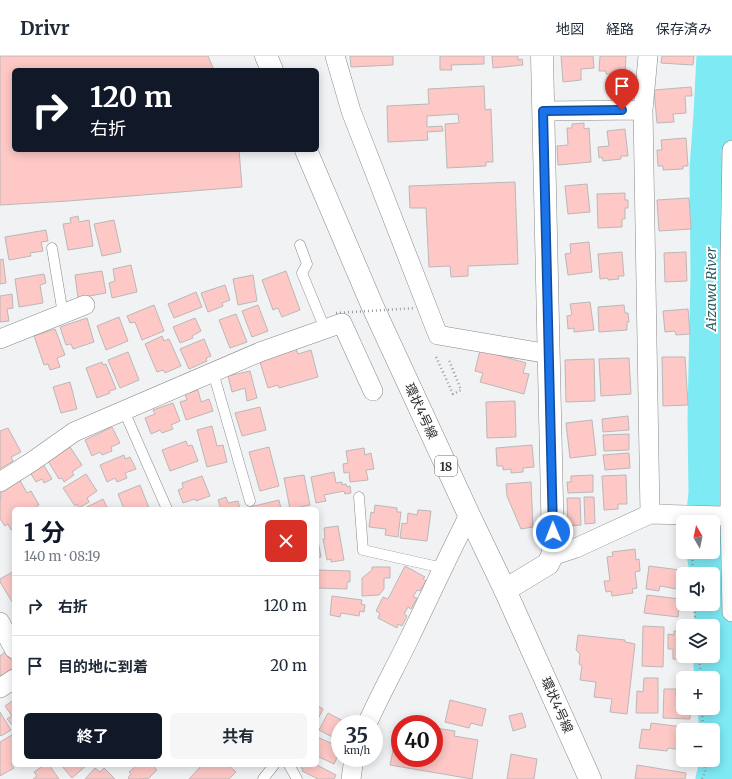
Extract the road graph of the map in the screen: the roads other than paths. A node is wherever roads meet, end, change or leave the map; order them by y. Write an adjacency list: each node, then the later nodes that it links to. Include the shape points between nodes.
1 (266, 56): 5 (main road)
2 (335, 56): 16 (street, via 351,111 438,335)
3 (542, 56): 7 (main road)
4 (648, 56): 6 (street)
5 (271, 68)
6 (643, 110): 7 (street); 25 (street)
7 (543, 111): 16 (main road)
8 (732, 150): 17 (street)
9 (307, 152): 26 (main road, 環状4号線 / 18, via 372,305)
10 (300, 245): 14 (lane, via 307,264 302,273)
11 (52, 248): 13 (lane)
12 (85, 305): 13 (street)
13 (63, 314): 15 (street)
14 (325, 329): 18 (street); 19 (street, via 342,323)
15 (0, 339)
16 (549, 354): 28 (main road)
17 (731, 370): 27 (street)
18 (213, 372): 20 (street); 23 (lane)
19 (373, 392)
20 (124, 411): 21 (street, via 74,432); 24 (lane)
21 (0, 482)
22 (359, 497): 29 (lane, via 363,550)
23 (250, 501)
24 (166, 507)
25 (650, 514): 27 (street); 28 (street, via 576,548)
26 (469, 516): 29 (street); 30 (main road, 環状4号線 / 18)
27 (728, 516): 31 (street)
28 (552, 556): 30 (main road, via 548,564)
29 (443, 568): 36 (street)
30 (505, 590): 43 (main road, 環状4号線 / 18)
31 (732, 612)
32 (0, 622): 33 (street)
33 (12, 641)
34 (12, 680): 35 (street)
35 (0, 688)
36 (371, 715)
37 (272, 767): 40 (lane)
38 (289, 767): 41 (lane)
39 (353, 767): 42 (street)
40 (263, 779)
41 (297, 779)
42 (351, 779)
43 (590, 779)

